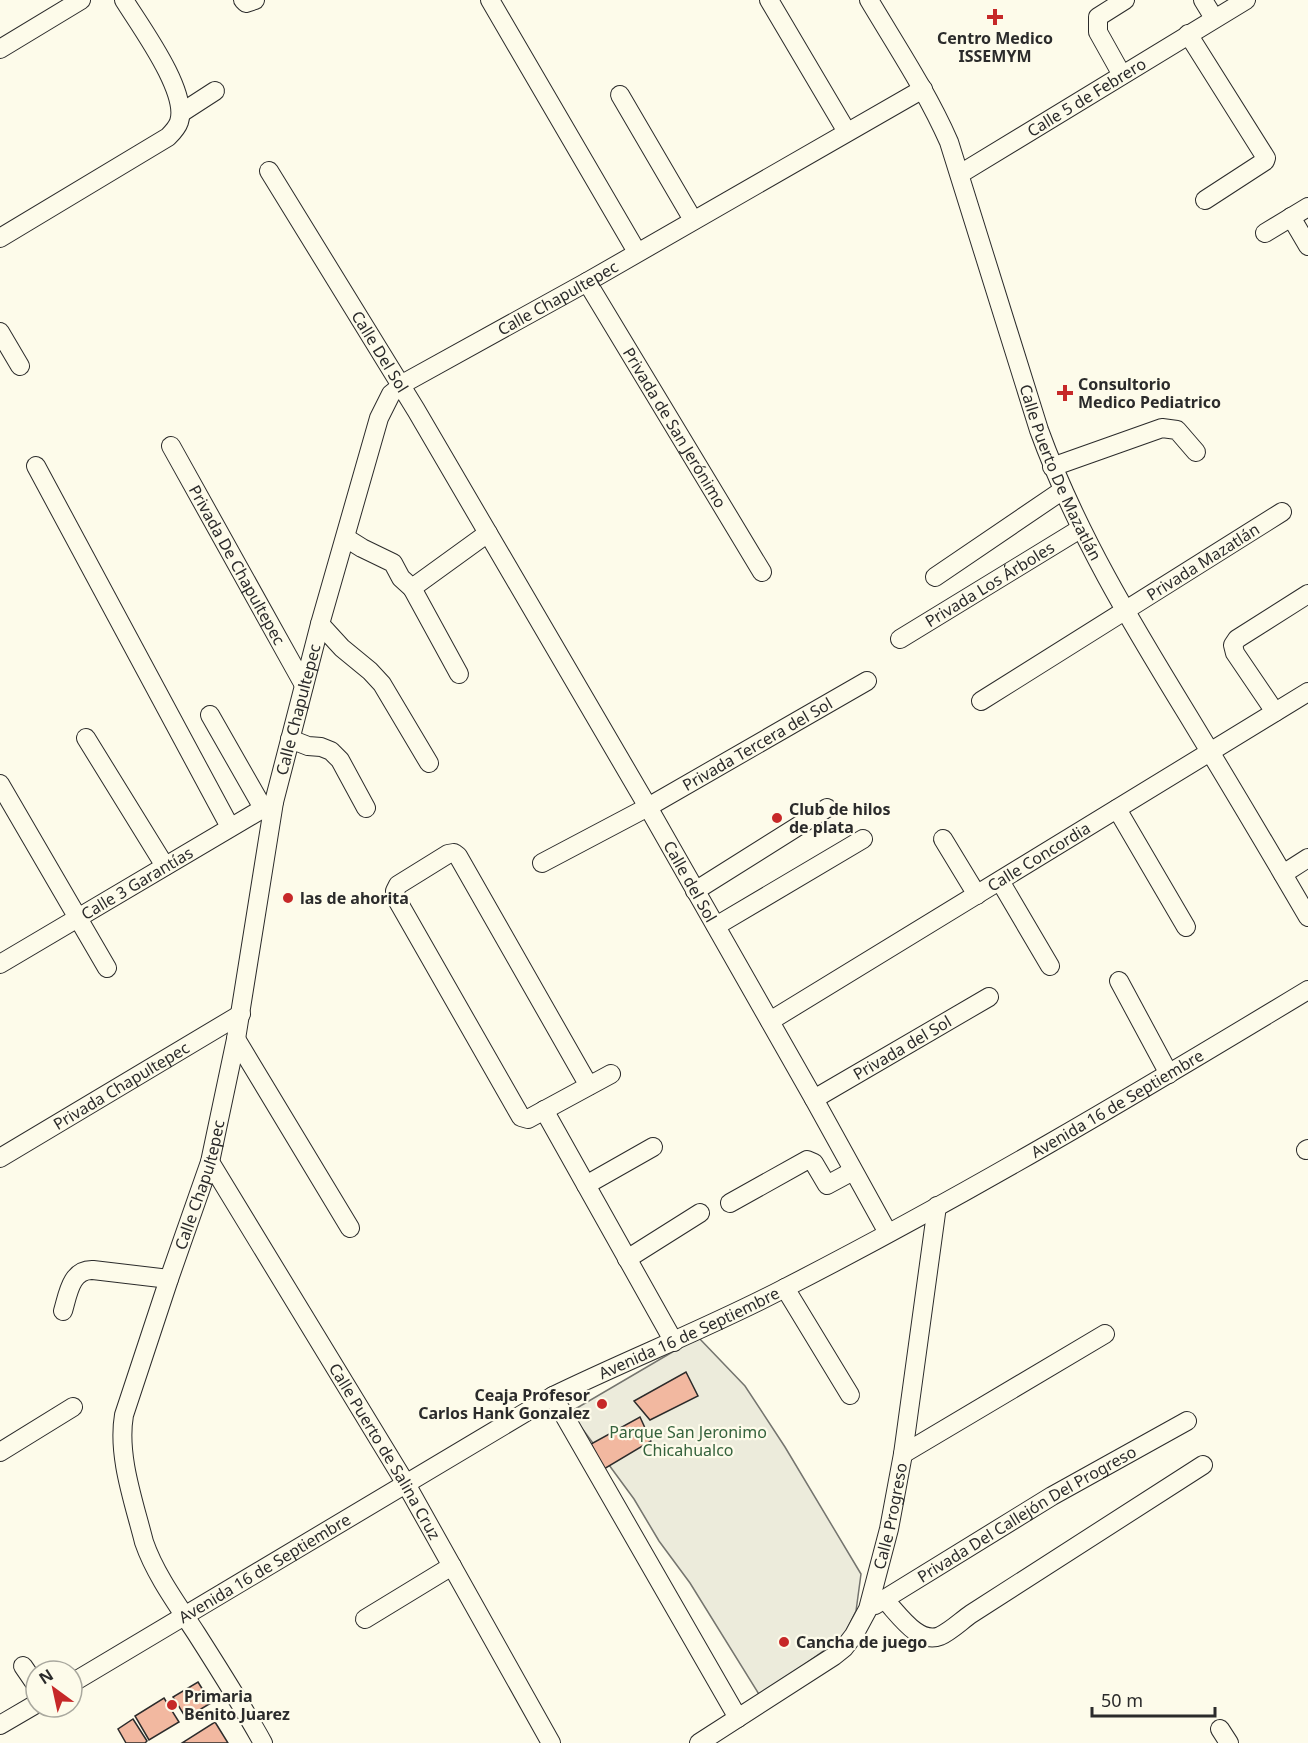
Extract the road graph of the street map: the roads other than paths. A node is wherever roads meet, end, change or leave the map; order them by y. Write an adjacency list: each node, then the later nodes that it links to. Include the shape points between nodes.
1 (81, 0): 13 (street)
2 (124, 0): 18 (street, via 168,73)
3 (243, 0): 4 (street)
4 (255, 0)
5 (489, 0): 29 (street)
6 (769, 0): 19 (street)
7 (869, 0): 15 (street, Calle Puerto De Mazatlán)
8 (1125, 0): 14 (street, via 1098,17 1098,32)
9 (1203, 0): 11 (street)
10 (1245, 0): 11 (street, Calle 5 de Febrero)
11 (1214, 18): 12 (street, Calle 5 de Febrero)
12 (1188, 34): 14 (street, Calle 5 de Febrero); 22 (street, via 1266,158)
13 (0, 48)
14 (1122, 75): 21 (street, Calle 5 de Febrero)
15 (922, 89): 19 (street, Calle Chapultepec); 21 (street, Calle Puerto De Mazatlán)
16 (215, 91): 18 (street)
17 (620, 95): 25 (street)
18 (181, 113): 27 (street, via 180,122 168,137)
19 (848, 132): 25 (street, Calle Chapultepec)
20 (269, 171): 33 (street, Calle Del Sol)
21 (960, 174): 37 (street, Calle Puerto De Mazatlán)
22 (1204, 200)
23 (1308, 207): 24 (street)
24 (1291, 217): 26 (street); 28 (street)
25 (693, 220): 29 (street, Calle Chapultepec)
26 (1265, 233)
27 (0, 238)
28 (1308, 246)
29 (637, 252): 30 (street, Calle Chapultepec)
30 (587, 282): 33 (street, Calle Chapultepec); 43 (street, Privada de San Jerónimo)
31 (0, 332): 32 (street)
32 (21, 366)
33 (400, 385): 41 (street, Calle Del Sol); 42 (street, Calle Chapultepec, via 386,400 379,418)
34 (171, 446): 52 (street, Privada De Chapultepec)
35 (1196, 452): 37 (street, via 1177,430 1162,428)
36 (36, 466): 67 (street)
37 (1052, 467): 38 (street, Calle Puerto De Mazatlán)
38 (1063, 490): 40 (street, Calle Puerto De Mazatlán); 44 (street)
39 (1282, 512): 47 (street, Privada Mazatlán)
40 (1080, 529): 47 (street, Calle Puerto De Mazatlán); 49 (street, Privada Los Árboles)
41 (488, 533): 45 (street); 63 (street, Calle del Sol)
42 (346, 538): 45 (street, via 393,563); 48 (street, Calle Chapultepec)
43 (762, 572)
44 (935, 577)
45 (412, 588): 50 (street)
46 (1308, 594): 55 (street, via 1233,645)
47 (1124, 610): 54 (street, Privada Mazatlán); 59 (street, Calle Puerto De Mazatlán)
48 (320, 624): 52 (street, Calle Chapultepec); 60 (street, via 382,684)
49 (900, 639)
50 (459, 674)
51 (867, 681): 63 (street, Privada Tercera del Sol)
52 (304, 685): 58 (street, Calle Chapultepec)
53 (1308, 692): 55 (street, Calle Concordia)
54 (981, 701)
55 (1275, 712): 59 (street, Calle Concordia)
56 (210, 715): 62 (street)
57 (86, 738): 72 (street)
58 (290, 739): 62 (street, Calle Chapultepec); 64 (street, via 331,751)
59 (1210, 752): 66 (street, Calle Concordia); 73 (street, Calle Puerto De Mazatlán)
60 (429, 763)
61 (0, 784): 78 (street)
62 (269, 805): 67 (street, Calle 3 Garantías); 87 (street, Calle Chapultepec)
63 (648, 807): 71 (street, Privada Tercera del Sol); 75 (street, Calle del Sol)
64 (366, 808)
65 (827, 808): 75 (street)
66 (1117, 810): 74 (street, Calle Concordia); 80 (street)
67 (230, 827): 72 (street, Calle 3 Garantías)
68 (863, 838): 79 (street)
69 (943, 840): 76 (street)
70 (1308, 858): 73 (street)
71 (542, 863)
72 (165, 866): 78 (street, Calle 3 Garantías)
73 (1283, 874): 77 (street, Calle Puerto De Mazatlán)
74 (1000, 881): 76 (street, Calle Concordia); 82 (street)
75 (695, 891): 79 (street, Calle del Sol)
76 (977, 895): 88 (street, Calle Concordia)
77 (1308, 917)
78 (78, 918): 81 (street, Calle 3 Garantías); 83 (street)
79 (716, 926): 88 (street, Calle del Sol)
80 (1186, 927)
81 (0, 964)
82 (1050, 966)
83 (107, 968)
84 (1119, 981): 91 (street)
85 (1308, 990): 91 (street, Avenida 16 de Septiembre)
86 (989, 997): 93 (street, Privada del Sol)
87 (241, 1014): 89 (street, Calle Chapultepec); 96 (street, Privada Chapultepec)
88 (770, 1021): 93 (street, Calle del Sol)
89 (236, 1039): 97 (street, Calle Chapultepec); 103 (street)
90 (611, 1074): 92 (street)
91 (1169, 1074): 101 (street, Avenida 16 de Septiembre)
92 (589, 1086): 94 (street); 94 (street, via 458,856 448,854 398,885 396,898 521,1117 528,1119)
93 (814, 1099): 98 (street, Calle del Sol)
94 (544, 1110): 99 (street)
95 (653, 1147): 99 (street)
96 (0, 1158)
97 (210, 1162): 106 (street, Calle Chapultepec); 118 (street, Calle Puerto de Salina Cruz)
98 (853, 1171): 100 (street, via 827,1185 814,1163 807,1160); 104 (street, Calle del Sol)
99 (586, 1185): 105 (street)
100 (730, 1203)
101 (937, 1206): 104 (street, Avenida 16 de Septiembre); 116 (street, Calle Progreso)
102 (700, 1213): 105 (street)
103 (351, 1227)
104 (888, 1233): 107 (street, Avenida 16 de Septiembre)
105 (627, 1259): 110 (street)
106 (168, 1279): 108 (street, via 84,1271 71,1284); 122 (street, Calle Chapultepec, via 124,1415 121,1436 148,1555)
107 (785, 1288): 110 (street, Avenida 16 de Septiembre); 111 (street)
108 (63, 1311)
109 (1105, 1334): 116 (street)
110 (674, 1342): 112 (street, Avenida 16 de Septiembre)
111 (850, 1395)
112 (553, 1396): 118 (street, Avenida 16 de Septiembre); 126 (street)
113 (73, 1407): 115 (street)
114 (1187, 1421): 120 (street, Privada Del Callejón Del Progreso, via 1052,1496)
115 (1, 1454)
116 (903, 1454): 121 (street, Calle Progreso)
117 (1203, 1464): 120 (street, via 941,1636 928,1638 916,1633)
118 (406, 1484): 119 (street, Calle Puerto de Salina Cruz); 122 (street, Avenida 16 de Septiembre)
119 (452, 1566): 123 (street); 129 (street, Calle Puerto de Salina Cruz)
120 (885, 1599): 121 (street, Privada Del Callejón Del Progreso)
121 (868, 1609): 126 (street, Calle Progreso, via 844,1648)
122 (185, 1616): 124 (street, Avenida 16 de Septiembre); 128 (street, Calle Chapultepec)
123 (365, 1620)
124 (84, 1676)
125 (24, 1711): 127 (street)
126 (738, 1718): 130 (street, Calle Progreso)
127 (0, 1725)
128 (263, 1743)
129 (551, 1743)
130 (699, 1743)

